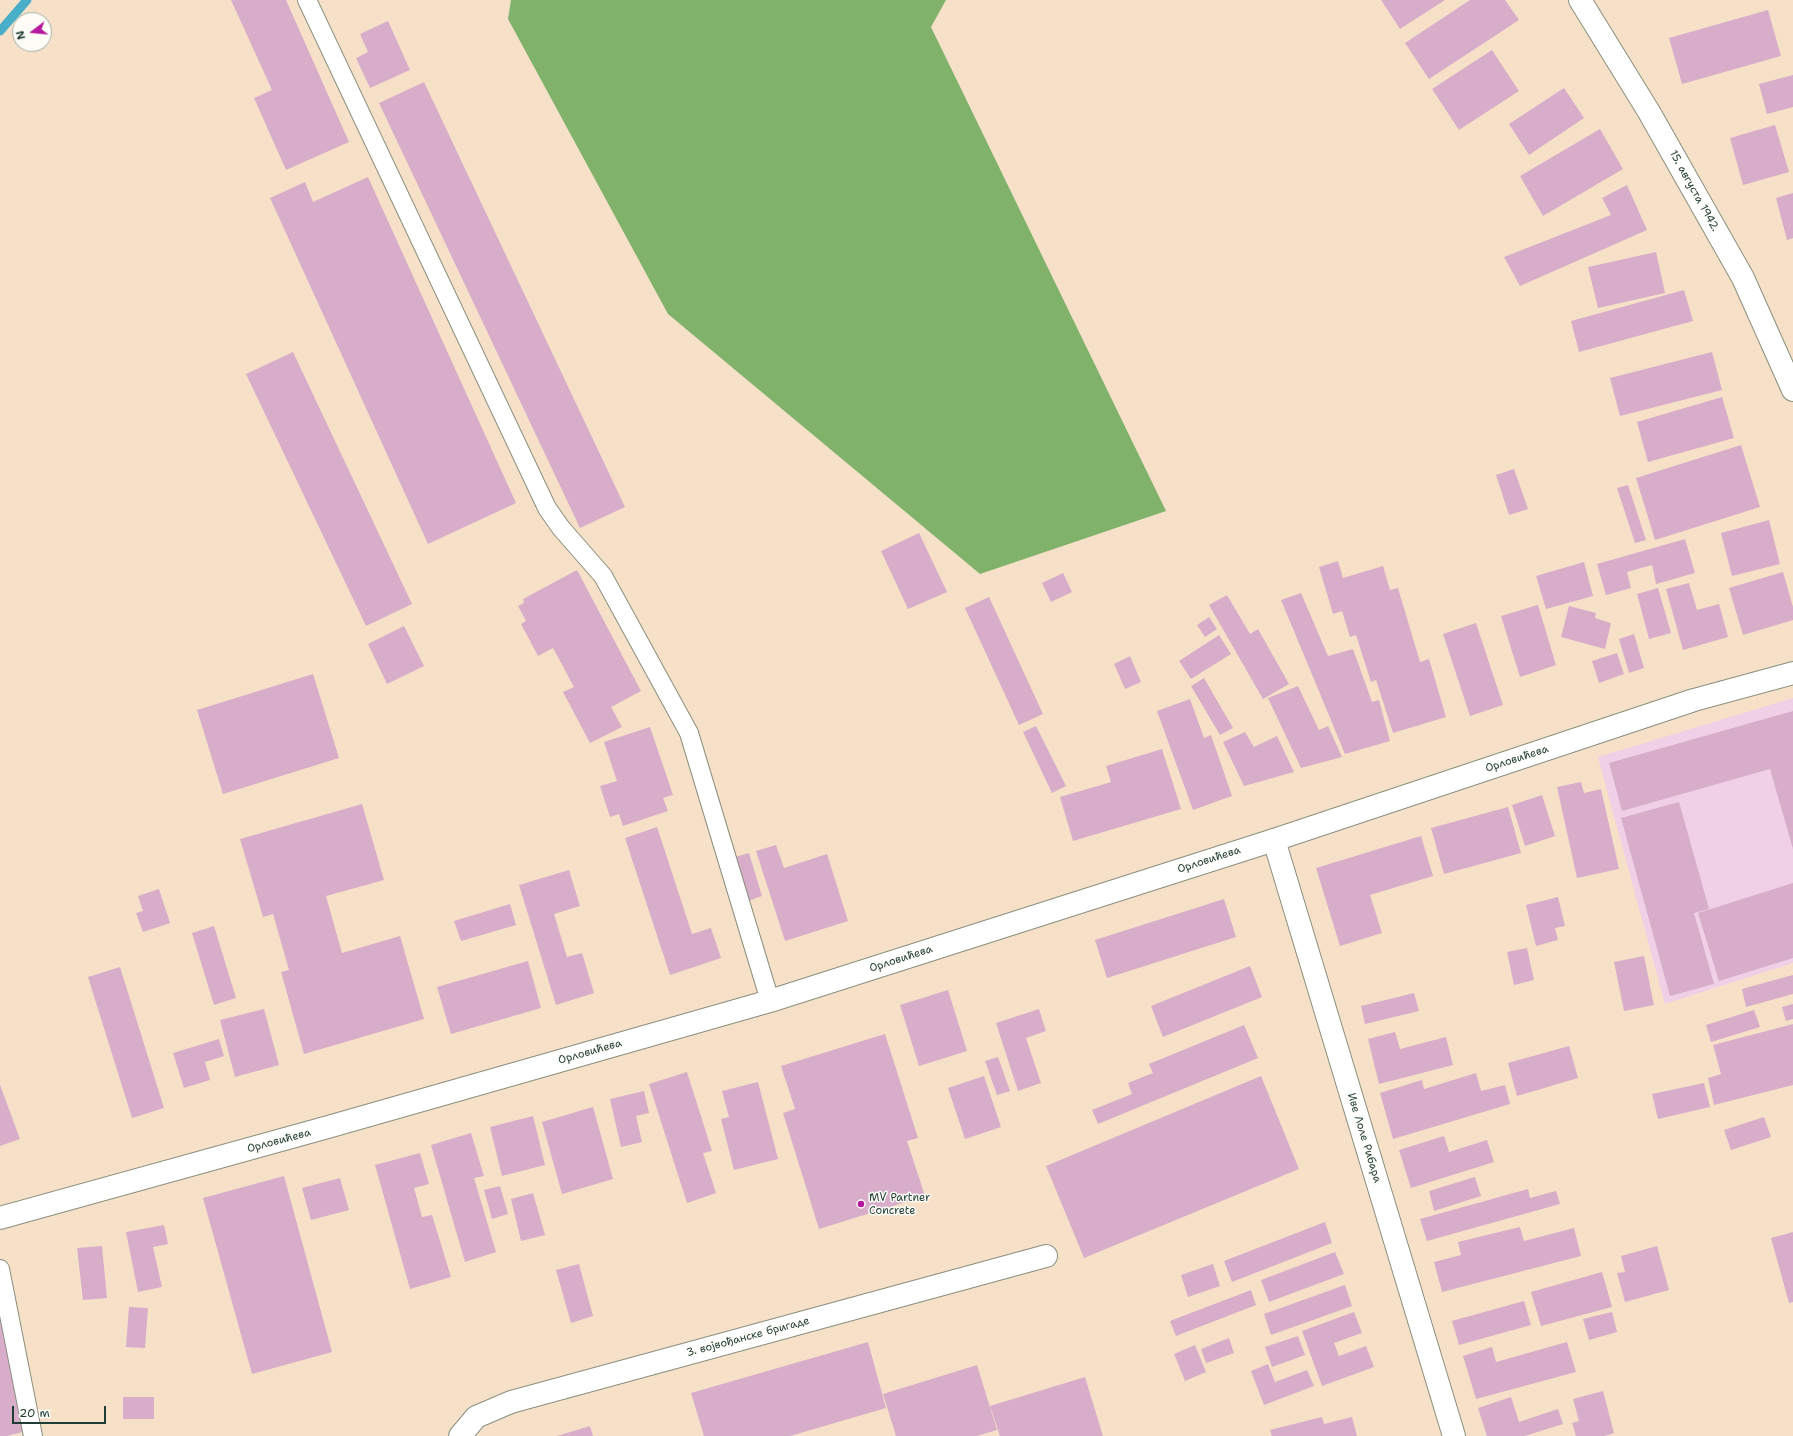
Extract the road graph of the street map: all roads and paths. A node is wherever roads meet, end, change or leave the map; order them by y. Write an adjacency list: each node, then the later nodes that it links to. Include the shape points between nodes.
1 (307, 0): 6 (lane, via 547,508 603,576 689,733)
2 (1580, 0): 3 (street, 15. августа 1942., via 1649,112 1743,278)
3 (1793, 390)
4 (1793, 672): 5 (street, Орловићева, via 1694,700)
5 (1274, 840): 6 (street, Орловићева); 12 (street, Иве Лоле Рибара)
6 (770, 1001): 7 (street, Орловићева, via 328,1128)
7 (0, 1218)
8 (1046, 1256): 11 (street, 3. војвођанске бригаде, via 511,1402 476,1417)
9 (0, 1269): 10 (lane)
10 (33, 1436)
11 (460, 1436)
12 (1454, 1436)

